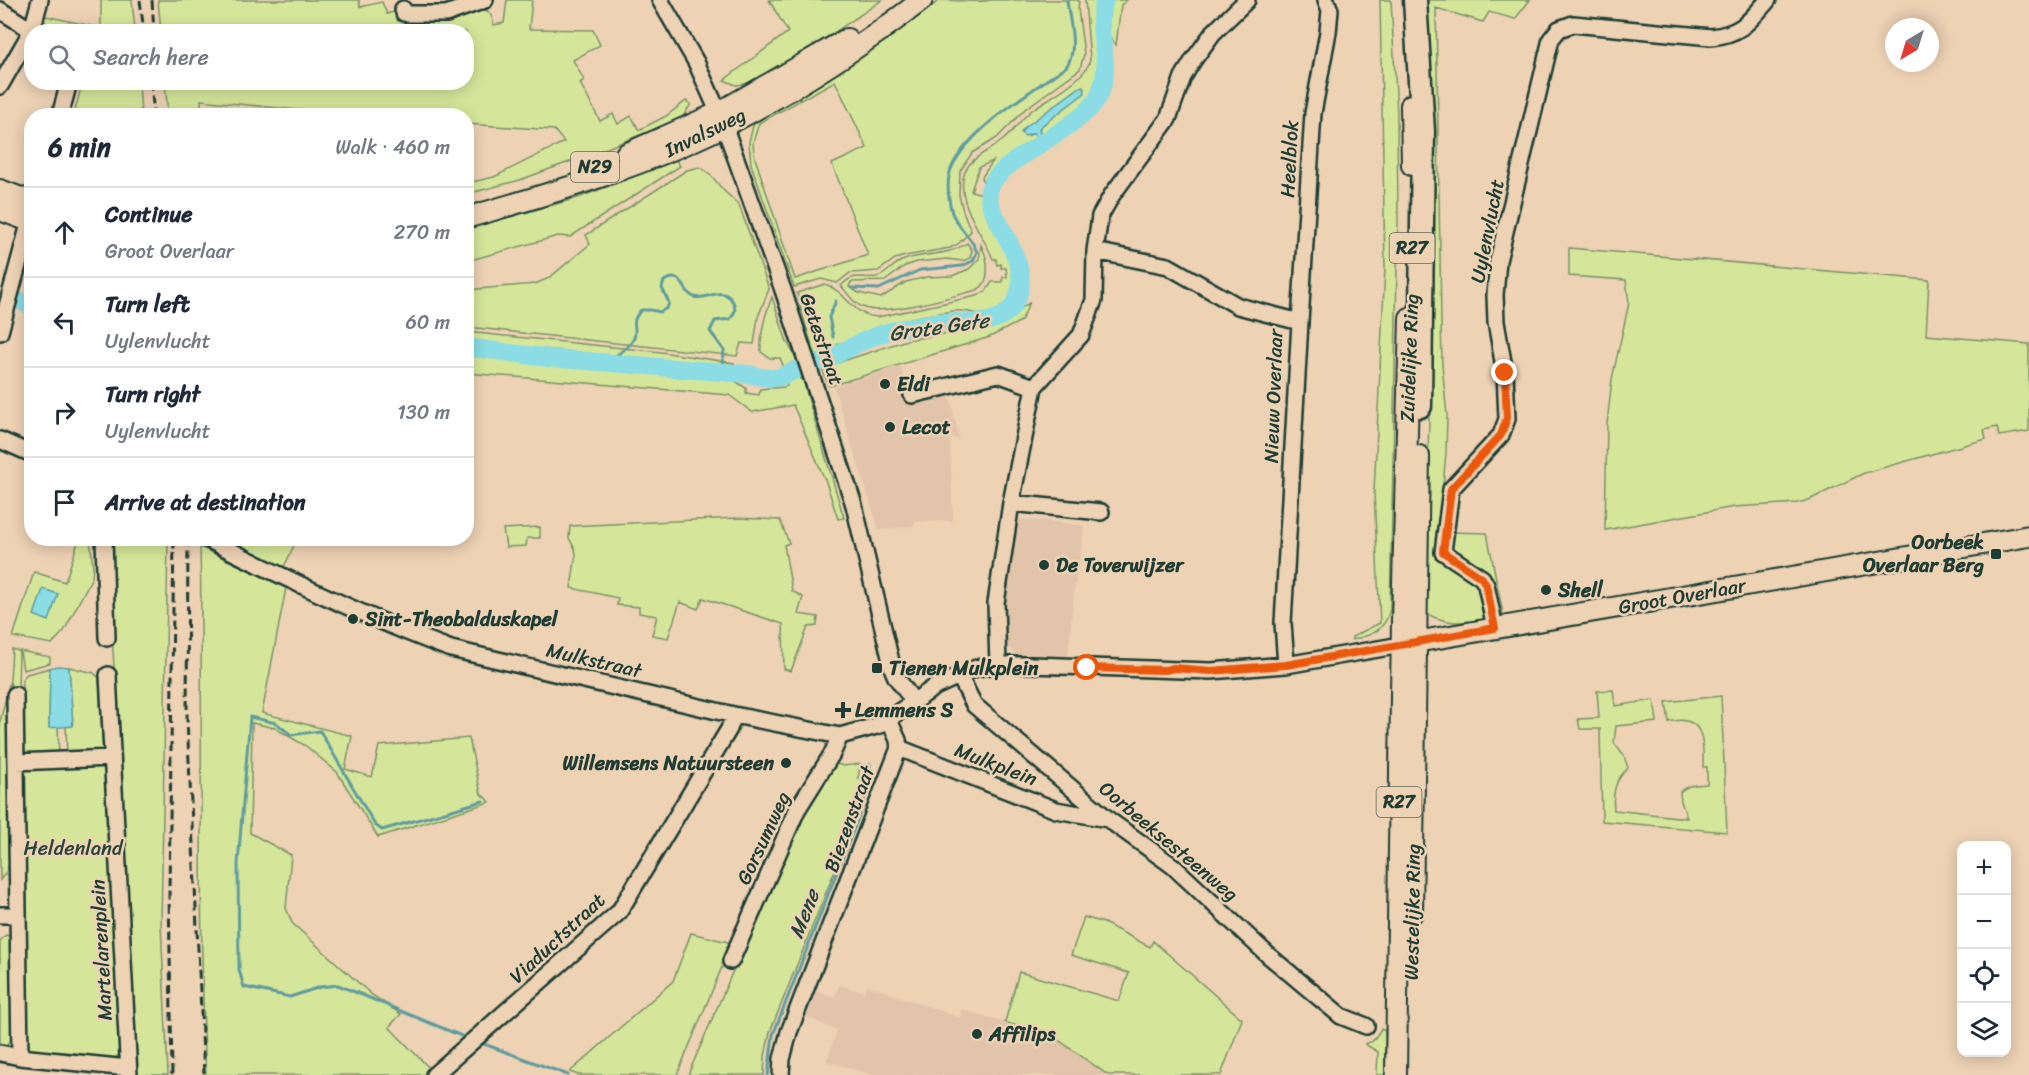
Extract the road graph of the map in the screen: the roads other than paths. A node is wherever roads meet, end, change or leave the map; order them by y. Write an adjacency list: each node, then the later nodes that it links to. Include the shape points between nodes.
1 (39, 0): 13 (street)
2 (485, 0): 11 (street, via 446,14 410,14)
3 (660, 0): 19 (street, Getestraat, via 696,62)
4 (903, 0): 19 (main road, Invalsweg / N29)
5 (922, 0): 19 (main road, Invalsweg / N29, via 816,75)
6 (1247, 0): 27 (street, via 1194,58 1168,119 1100,216)
7 (1326, 0): 30 (street, Heelblok, via 1330,10 1313,113)
8 (1405, 0): 44 (main road, Zuidelijke Ring / R27, via 1412,126)
9 (1415, 0): 34 (highway, Zuidelijke Ring / R27, via 1422,131)
10 (1768, 0): 42 (street, Uylenvlucht, via 1749,22 1728,35 1711,37 1573,24 1559,29 1551,39 1498,261 1496,322 1505,373 1507,418 1501,435 1451,489 1443,552 1482,578)
11 (403, 9)
12 (0, 10): 14 (street)
13 (34, 24)
14 (24, 25)
15 (24, 46): 16 (street)
16 (0, 86)
17 (67, 90): 18 (street)
18 (62, 108)
19 (721, 119): 21 (main road, Invalsweg / N29, via 538,187); 25 (main road, Invalsweg / N29, via 674,148 603,176); 50 (street, Getestraat, via 854,505 893,670)
20 (0, 190): 22 (main road)
21 (474, 205)
22 (24, 209)
23 (0, 210): 24 (main road)
24 (24, 214)
25 (474, 216)
26 (24, 240): 29 (street)
27 (1095, 252): 30 (street, Nieuw Overlaar, via 1167,266 1238,306); 32 (street, via 1094,300 1081,335)
28 (0, 272): 29 (street)
29 (12, 283): 31 (street)
30 (1300, 322): 46 (street, Nieuw Overlaar, via 1283,623)
31 (0, 332)
32 (1034, 387): 33 (street, via 998,374); 37 (street)
33 (912, 395)
34 (1420, 406): 44 (main road, Zuidelijke Ring / R27)
35 (0, 440): 36 (street)
36 (24, 450)
37 (1011, 503): 38 (street); 45 (street, via 996,603)
38 (1101, 512)
39 (2029, 536): 42 (main road, Groot Overlaar)
40 (104, 546): 43 (street)
41 (222, 546): 51 (street, Mulkstraat, via 451,649)
42 (1495, 628): 44 (main road, Groot Overlaar)
43 (107, 636)
44 (1409, 643): 46 (street, Groot Overlaar); 67 (main road, Westelijke Ring / R27); 68 (main road, Westelijke Ring / R27)
45 (998, 665): 46 (street, Groot Overlaar, via 1211,671); 48 (street, Groot Overlaar)
46 (1286, 665)
47 (108, 675): 55 (street, Martelarenplein)
48 (959, 675): 50 (street, Groot Overlaar); 57 (street, Oorbeeksesteenweg, via 974,705)
49 (15, 695): 56 (street)
50 (914, 702): 52 (street, Mulkstraat)
51 (734, 715): 53 (street, Mulkstraat); 65 (street, Viaductstraat, via 619,912)
52 (889, 720): 53 (street, Mulkstraat); 54 (street)
53 (840, 736): 60 (street, Gorsumweg, via 797,810)
54 (899, 748): 57 (street, Mulkplein, via 1056,810); 66 (street, Biezenstraat, via 789,1032)
55 (111, 758): 56 (street); 64 (street, Martelarenplein)
56 (16, 762): 59 (street)
57 (1110, 820): 61 (street, Oorbeeksesteenweg, via 1173,866 1268,955 1341,1016)
58 (0, 915): 59 (street)
59 (18, 915): 63 (street)
60 (731, 961)
61 (1365, 1026)
62 (0, 1053): 63 (street, Martelarenplein)
63 (20, 1057): 64 (street, Martelarenplein)
64 (128, 1071)
65 (434, 1075)
66 (781, 1075)
67 (1396, 1075)
68 (1409, 1075)

